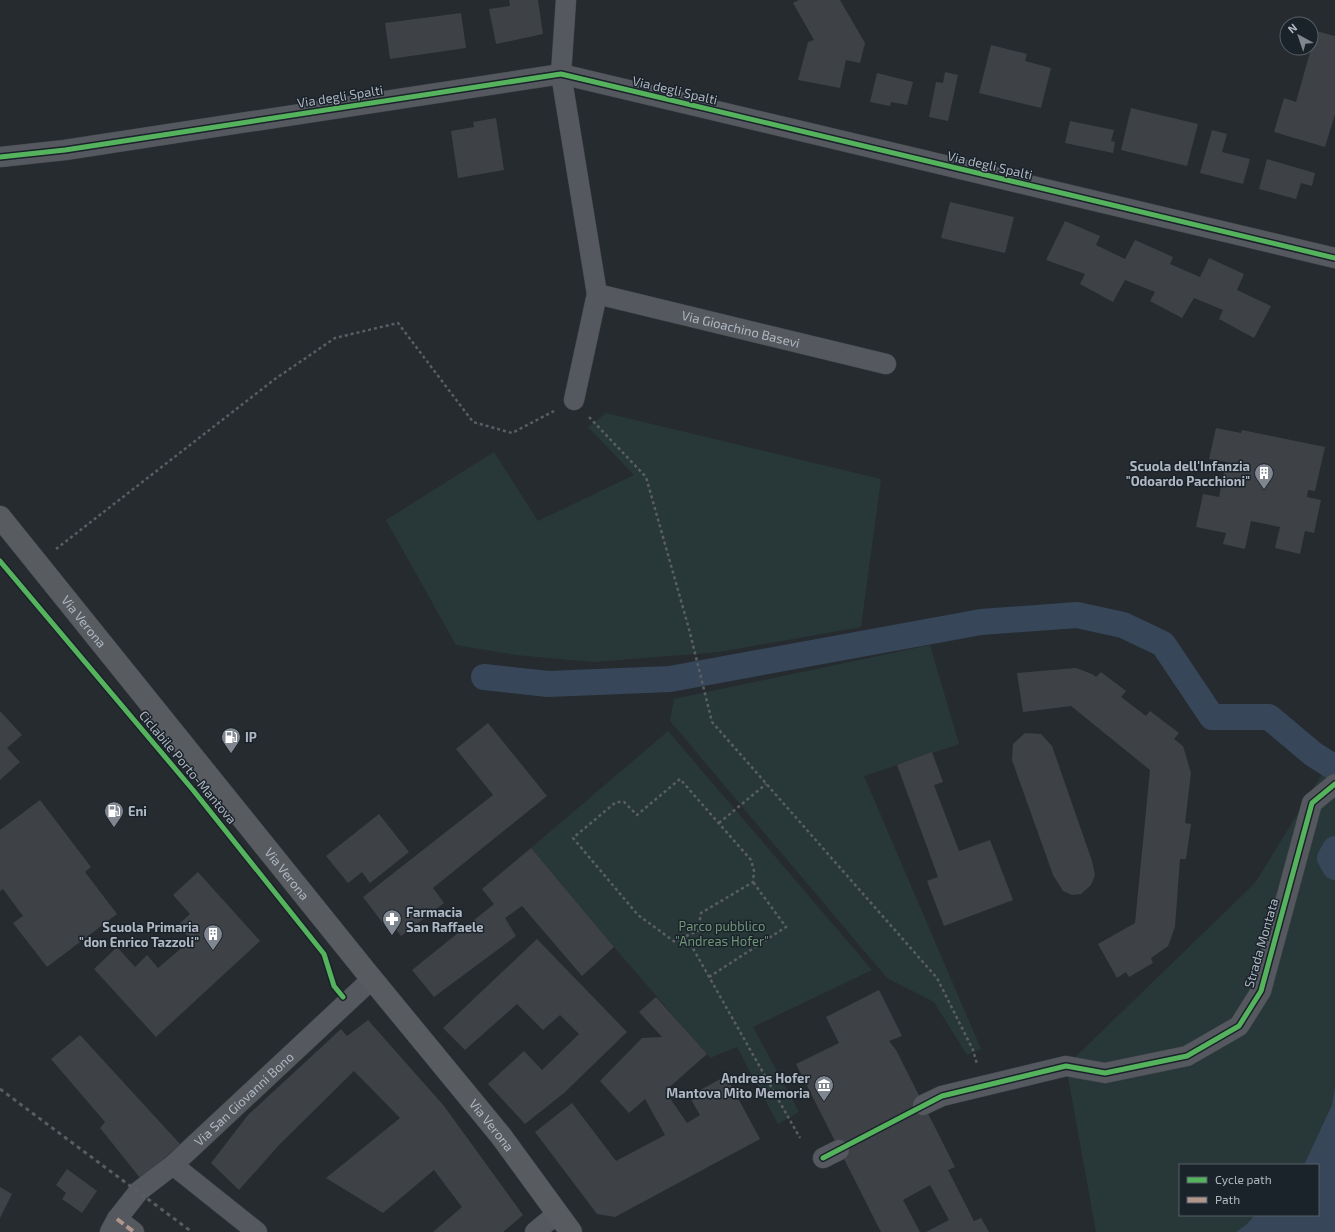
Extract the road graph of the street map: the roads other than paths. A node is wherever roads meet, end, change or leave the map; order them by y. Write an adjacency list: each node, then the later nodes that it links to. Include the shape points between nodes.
1 (566, 0): 2 (street)
2 (561, 74): 3 (street, Via degli Spalti); 4 (street, Via degli Spalti); 5 (street)
3 (0, 157)
4 (1335, 258)
5 (597, 294): 6 (street, Via Gioachino Basevi); 7 (street)
6 (886, 364)
7 (574, 400)
8 (0, 517): 10 (main road, Via Verona)
9 (1335, 784): 11 (street, Strada Montata, via 1312,803 1261,991 1239,1026 1187,1056 1105,1073 1066,1066 942,1096)
10 (372, 979): 12 (street, Via San Giovanni Bono); 13 (main road, Via Verona, via 501,1136)
11 (924, 1105)
12 (173, 1165): 14 (street, Via San Giovanni Bono, via 139,1191); 17 (street)
13 (558, 1213): 18 (street); 19 (main road, Via Verona)
14 (113, 1226): 15 (street, Via San Giovanni Bono); 16 (street)
15 (96, 1232)
16 (134, 1232)
17 (257, 1232)
18 (535, 1232)
19 (571, 1232)

